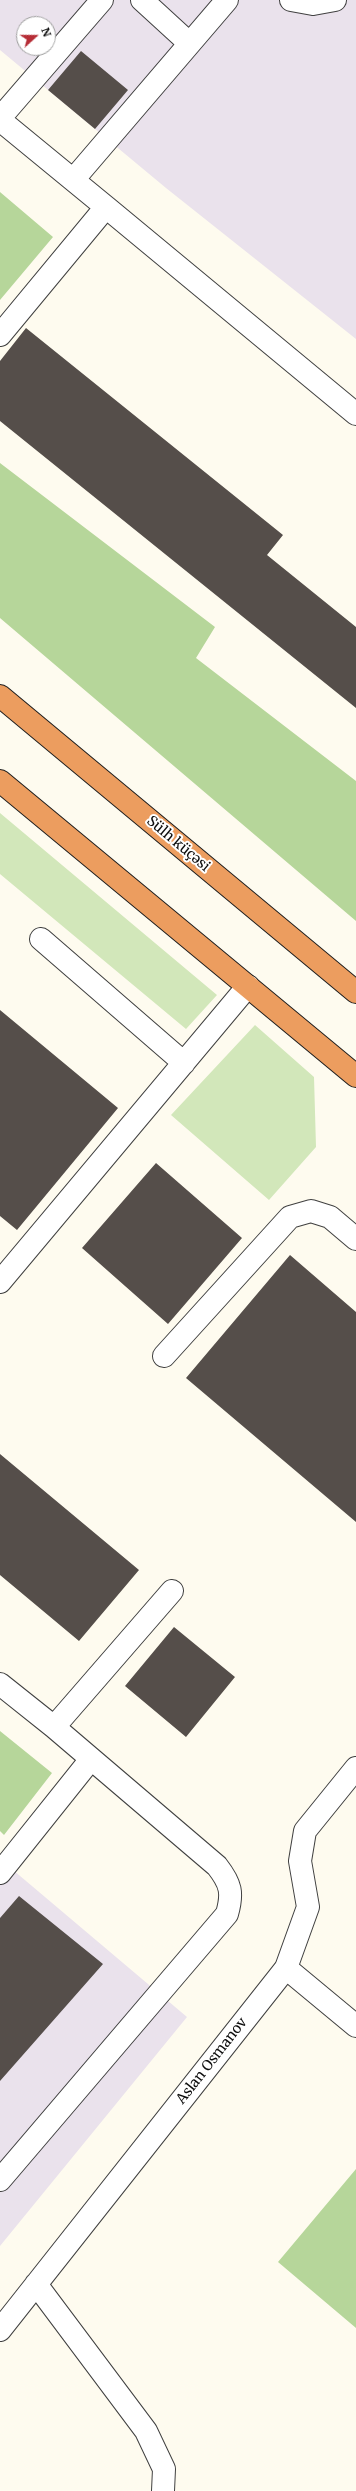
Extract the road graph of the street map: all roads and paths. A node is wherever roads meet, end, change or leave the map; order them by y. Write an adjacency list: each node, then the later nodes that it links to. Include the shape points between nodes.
1 (102, 0): 7 (street)
2 (142, 0): 6 (street)
3 (227, 0): 6 (street)
4 (291, 0): 5 (street, via 313,4)
5 (335, 0)
6 (189, 43): 8 (street)
7 (0, 119): 8 (street)
8 (73, 180): 9 (street)
9 (106, 207): 10 (street); 11 (street)
10 (0, 335)
11 (356, 414)
12 (0, 696): 16 (highway, Sülh küçəsi)
13 (0, 781): 15 (highway)
14 (41, 939): 17 (street)
15 (248, 986): 17 (street); 18 (highway)
16 (356, 992)
17 (184, 1063): 20 (street)
18 (356, 1076)
19 (356, 1239): 21 (street, via 330,1217 311,1211 290,1217)
20 (0, 1282)
21 (164, 1356)
22 (172, 1592): 24 (street)
23 (0, 1684): 24 (street)
24 (54, 1727): 25 (street)
25 (91, 1759): 27 (street); 30 (street, via 217,1866 225,1877 232,1896 227,1914)
26 (355, 1771): 28 (street, Aslan Osmanov, via 305,1831 300,1861 308,1907)
27 (0, 1873)
28 (286, 1968): 29 (street); 31 (street, Aslan Osmanov)
29 (356, 2026)
30 (0, 2180)
31 (36, 2284): 32 (street, Aslan Osmanov); 33 (street, via 146,2431 164,2469)
32 (0, 2330)
33 (163, 2491)

